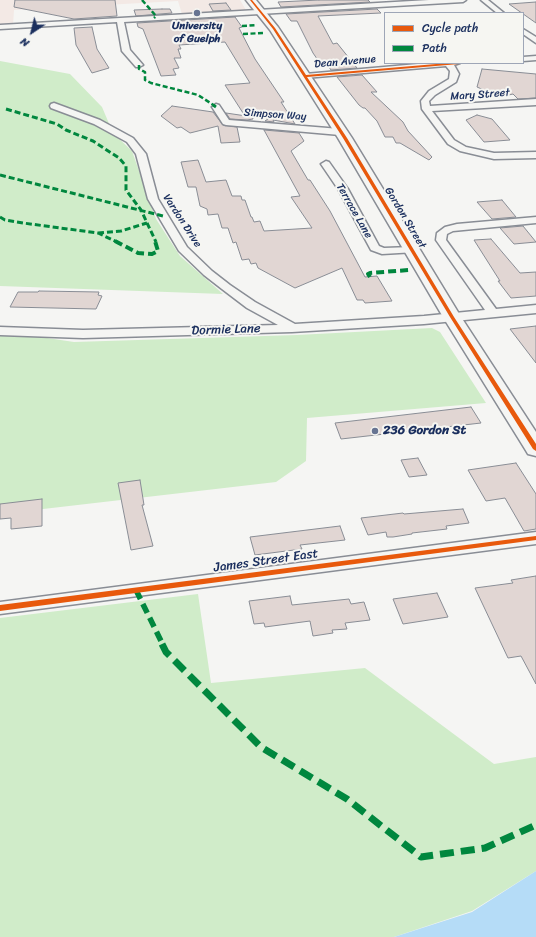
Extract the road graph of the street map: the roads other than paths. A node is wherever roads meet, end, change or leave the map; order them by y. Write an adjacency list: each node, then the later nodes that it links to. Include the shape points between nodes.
1 (251, 0): 5 (main road, Gordon Street)
2 (463, 0): 4 (street)
3 (484, 0): 7 (street)
4 (389, 4): 5 (street); 6 (street)
5 (259, 12): 8 (street); 17 (main road, Gordon Street, via 274,29)
6 (397, 12)
7 (500, 12)
8 (120, 21): 9 (street); 16 (street, via 126,51)
9 (0, 27)
10 (524, 32): 11 (street)
11 (536, 41)
12 (536, 58): 13 (street)
13 (524, 59)
14 (436, 64): 17 (street, Dean Avenue)
15 (448, 64): 21 (street, via 454,70 453,80 432,93 425,101)
16 (139, 65)
17 (305, 76): 22 (main road, Gordon Street)
18 (536, 102): 21 (street, Mary Street)
19 (54, 106): 30 (street, Vardon Drive, via 97,122 130,140 141,154 153,199 183,249 226,287 251,305)
20 (216, 107): 22 (street, Simpson Way, via 226,122)
21 (426, 109): 23 (street, via 451,142 463,149 494,156)
22 (340, 132): 26 (main road, Gordon Street)
23 (536, 154)
24 (326, 164): 26 (street, Terrace Lane, via 343,189 375,248 382,251)
25 (536, 220): 28 (street, via 457,227 442,233 441,240)
26 (412, 250): 29 (main road, Gordon Street)
27 (536, 308): 28 (street, Dormie Lane)
28 (493, 313): 29 (street, Dormie Lane)
29 (452, 317): 30 (street, Dormie Lane); 32 (main road, Gordon Street)
30 (292, 328): 31 (street, Dormie Lane, via 83,334)
31 (0, 331)
32 (536, 449)
33 (536, 538): 34 (street, James Street East)
34 (0, 608)

